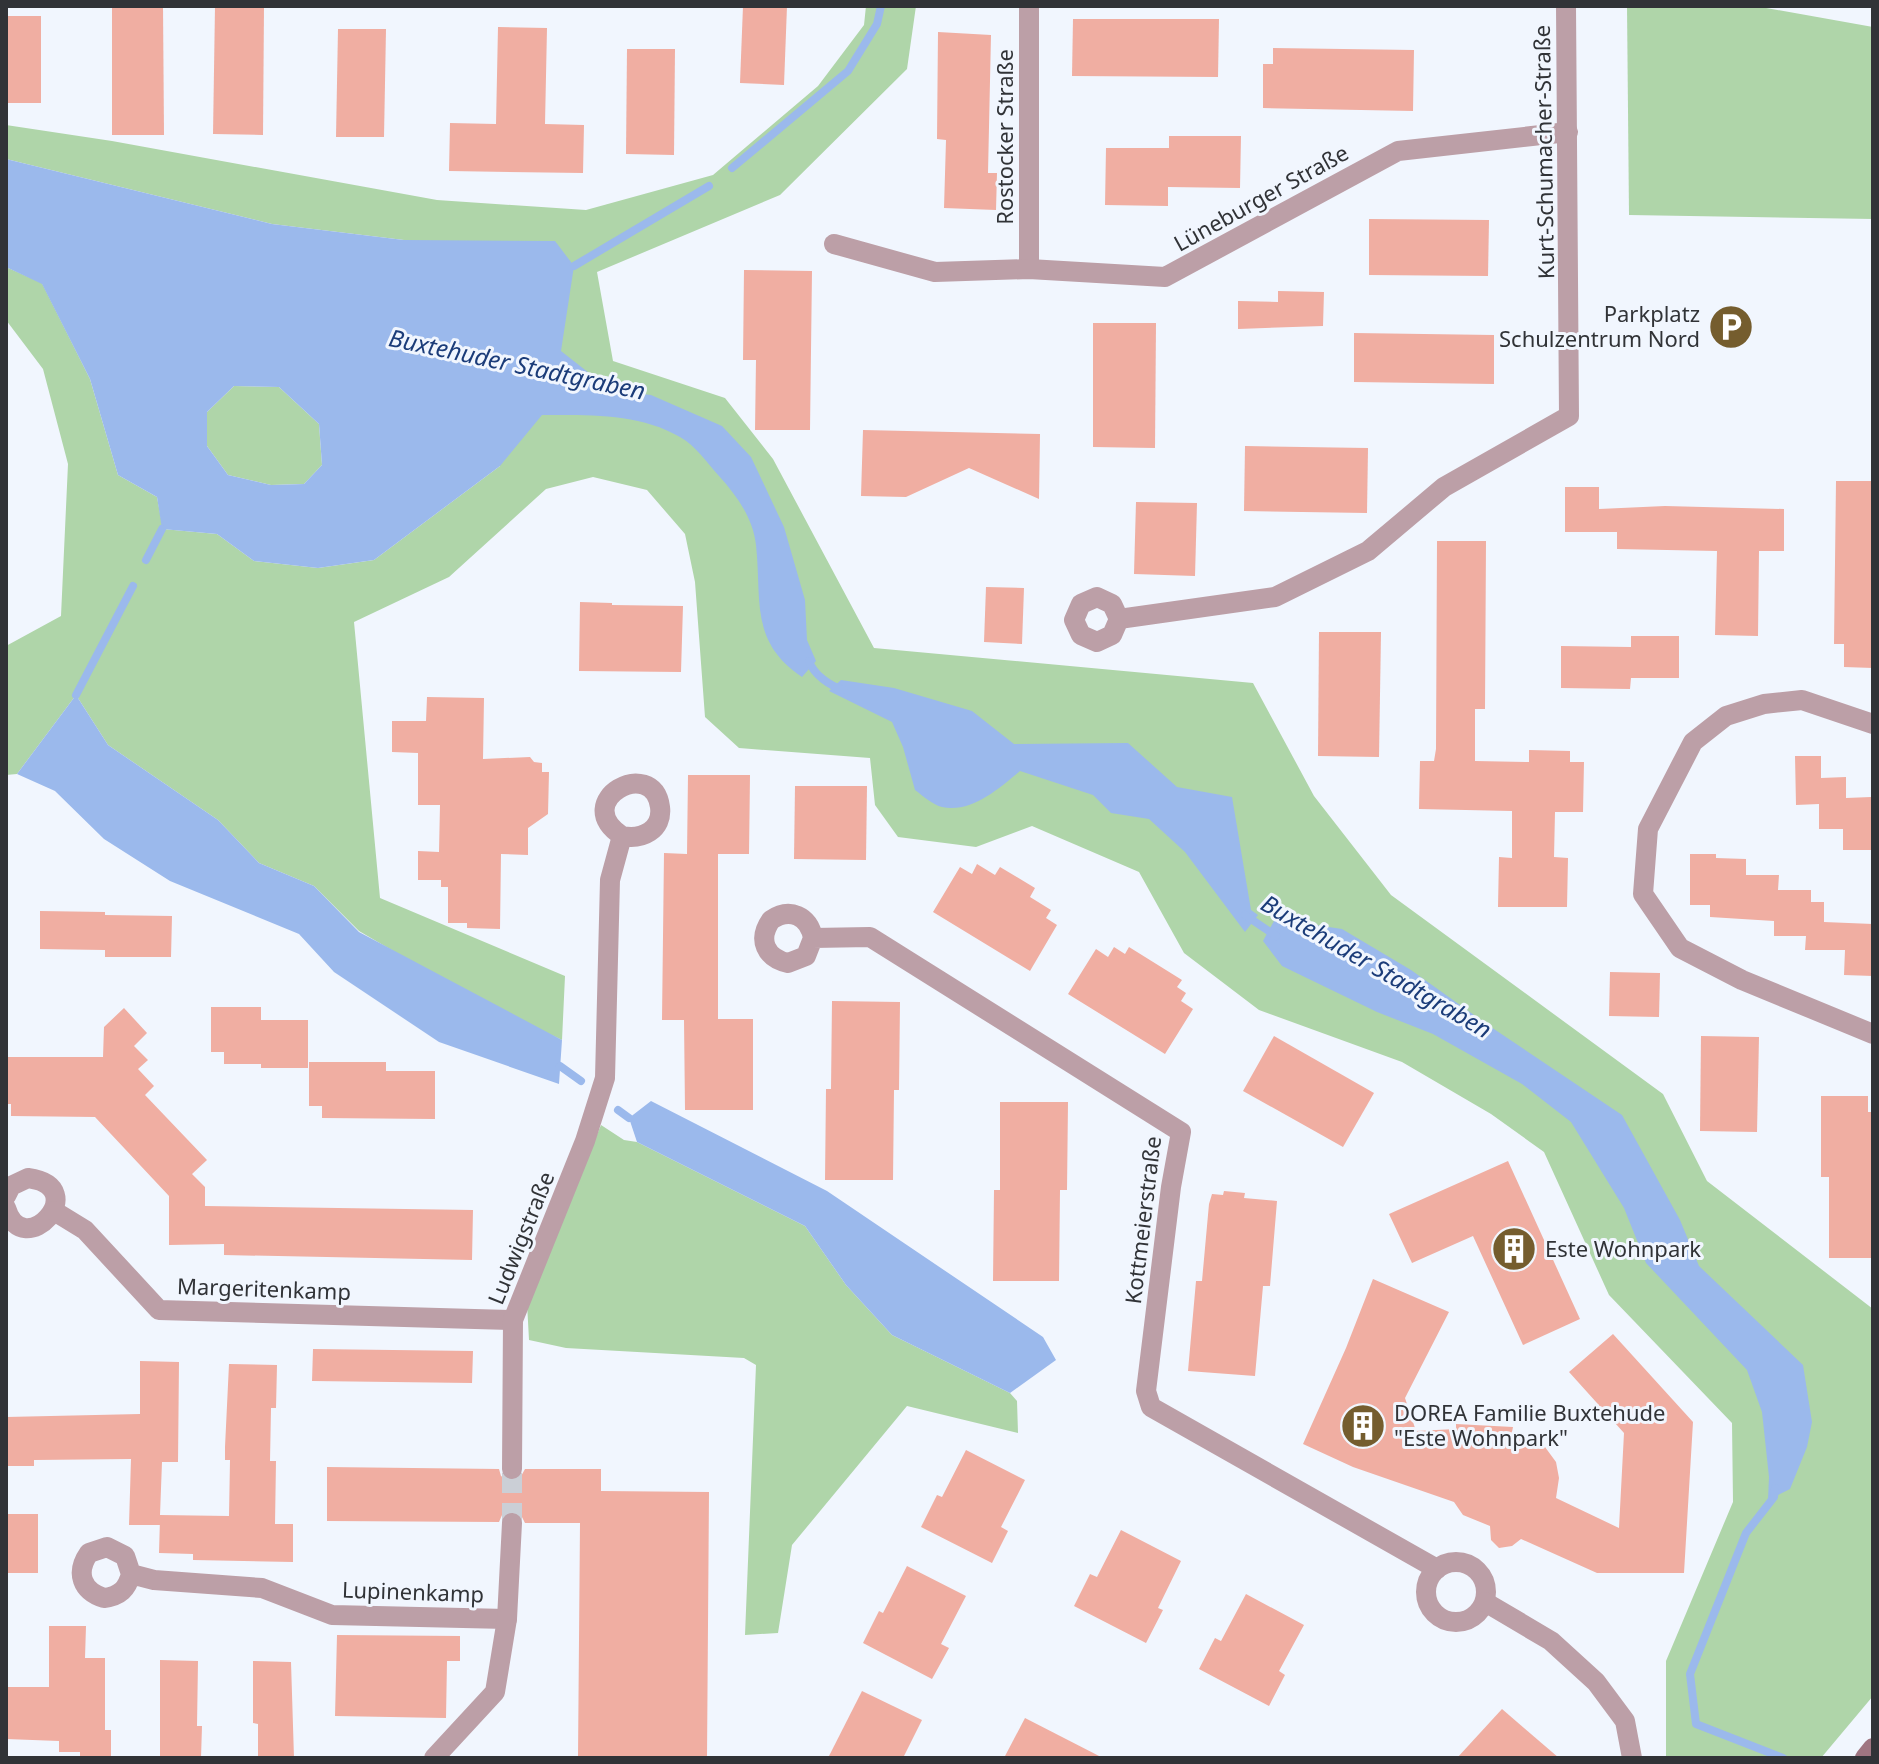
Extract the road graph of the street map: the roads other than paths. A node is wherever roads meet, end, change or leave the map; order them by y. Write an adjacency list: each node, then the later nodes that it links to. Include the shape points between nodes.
1 (1029, 6): 5 (street, Rostocker Straße)
2 (1566, 6): 3 (street, Kurt-Schumacher-Straße)
3 (1568, 132): 5 (street, Lüneburger Straße, via 1398,151 1165,277); 6 (street, Kurt-Schumacher-Straße, via 1569,416 1444,487 1368,551 1275,597)
4 (834, 244): 5 (street, Lüneburger Straße, via 935,272)
5 (1029, 269)
6 (1119, 619)
7 (1873, 724): 10 (street, via 1802,700 1726,716 1693,742 1648,829 1643,894 1680,948)
8 (622, 836): 14 (street, Ludwigstraße, via 610,880 605,1078)
9 (813, 938): 17 (street, Kottmeierstraße, via 870,937 1181,1132 1146,1391 1151,1407)
10 (1873, 1034)
11 (6, 1196): 13 (street, via 19,1180 38,1179 53,1191)
12 (6, 1208): 13 (street, via 14,1222 32,1228)
13 (54, 1211): 14 (street, Margeritenkamp, via 85,1230 159,1310)
14 (513, 1320): 15 (street, Ludwigstraße)
15 (512, 1469)
16 (512, 1523): 20 (street)
17 (1437, 1569): 19 (street, Kottmeierstraße, via 1451,1562 1471,1566 1485,1582); 19 (street, via 1426,1592 1441,1619 1466,1621)
18 (131, 1574): 20 (street, Lupinenkamp, via 262,1588 332,1615)
19 (1485, 1602): 23 (street, via 1551,1641 1596,1682 1625,1721)
20 (507, 1619): 22 (street, via 495,1692)
21 (1873, 1748): 24 (street)
22 (434, 1758)
23 (1632, 1758)
24 (1865, 1758)

